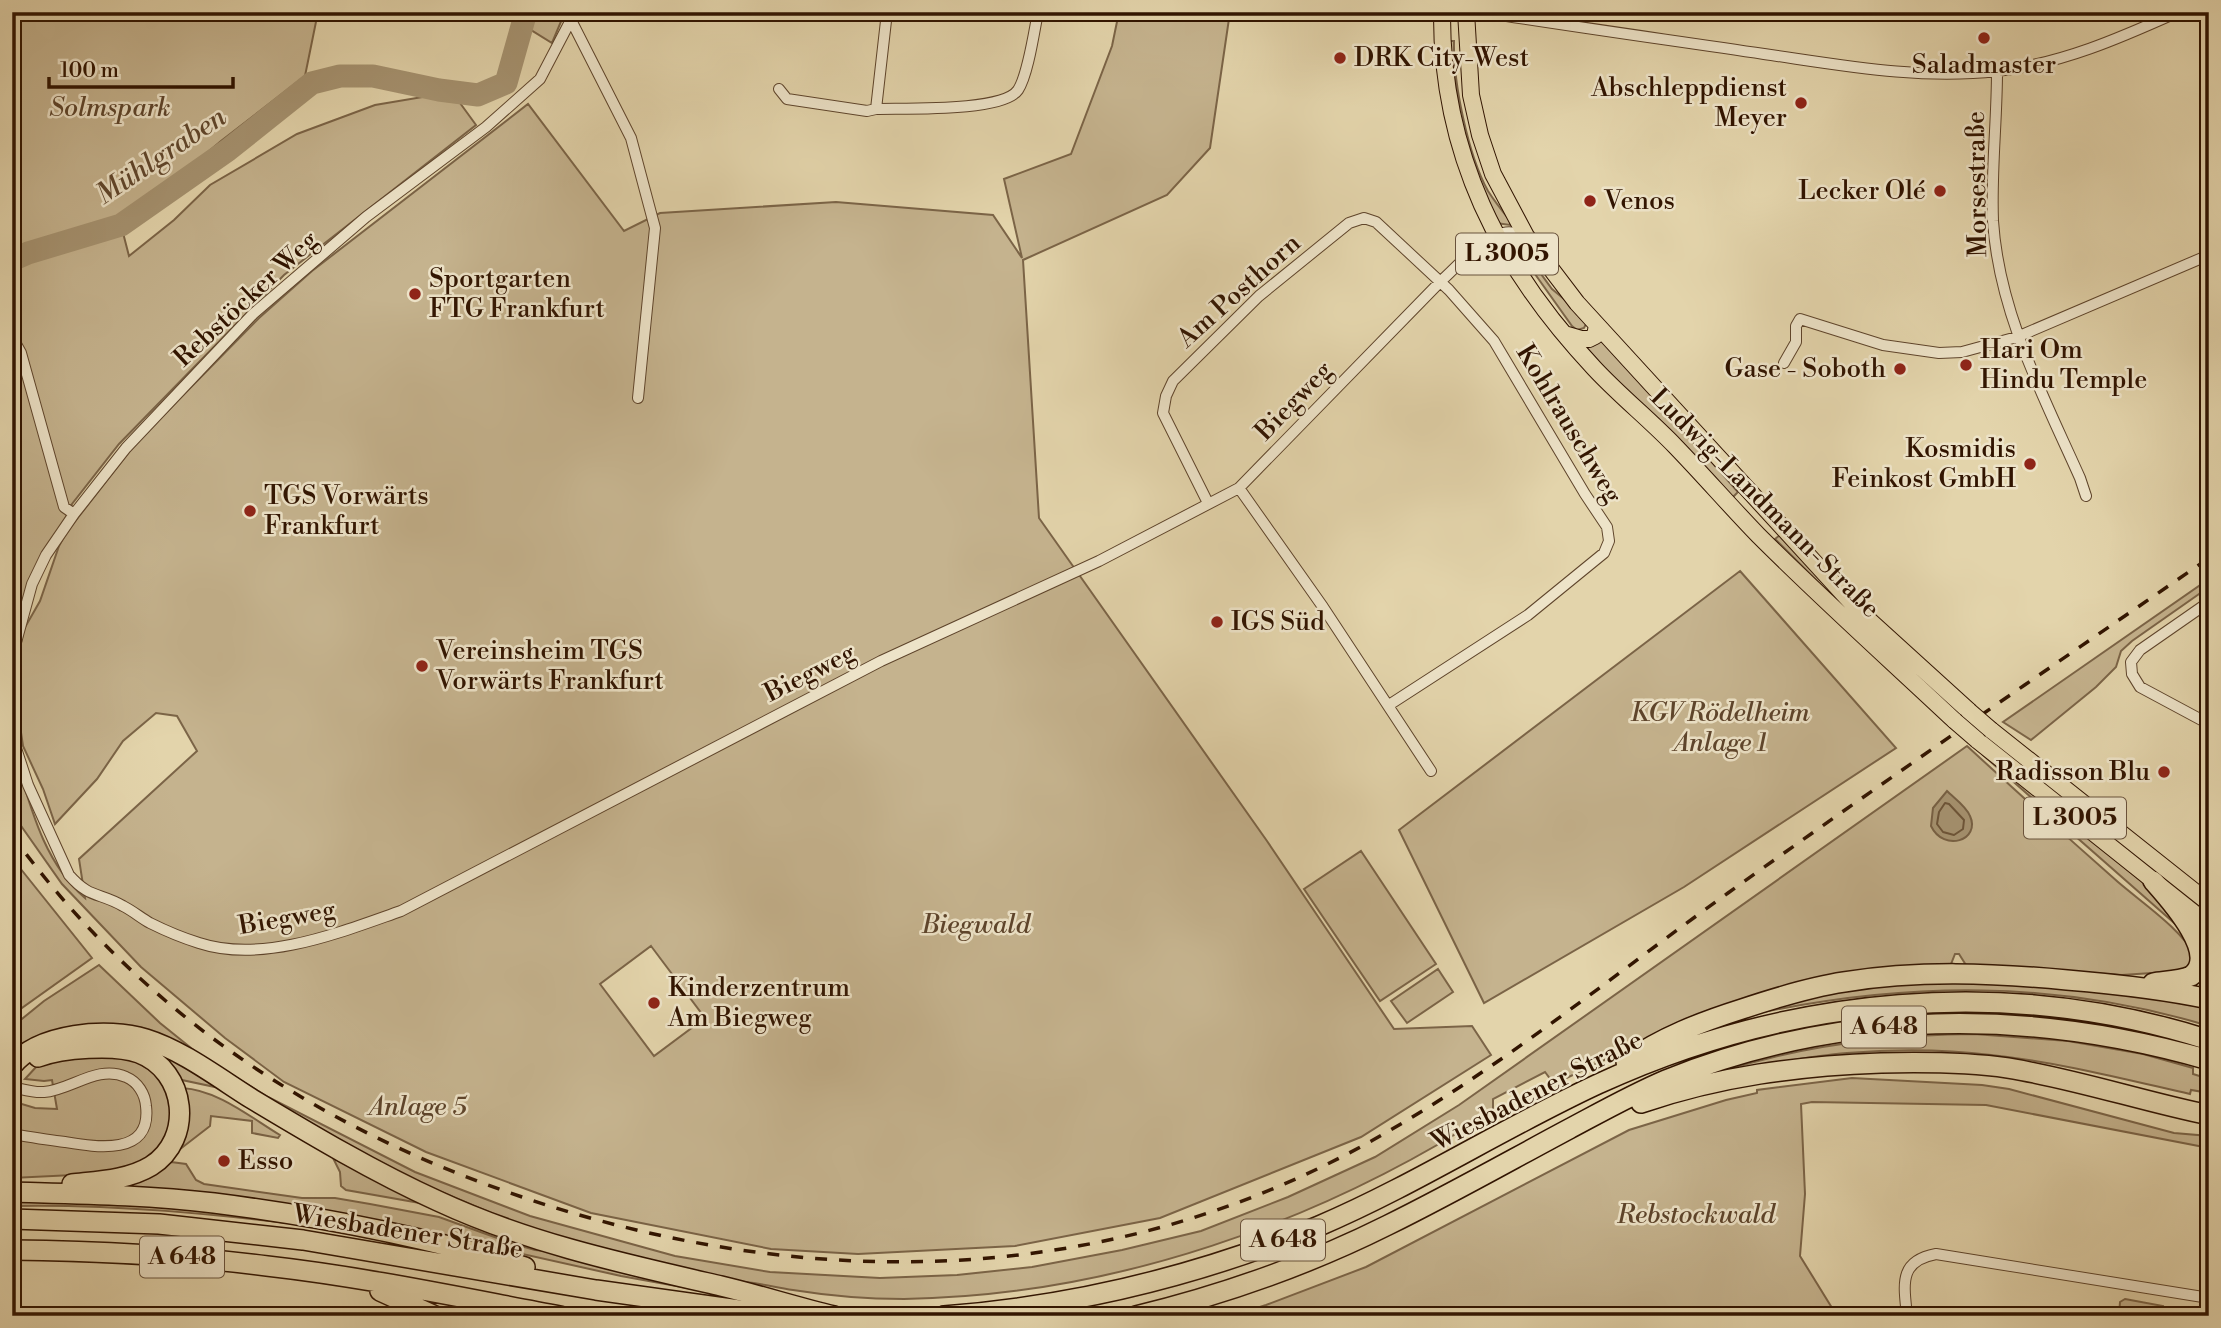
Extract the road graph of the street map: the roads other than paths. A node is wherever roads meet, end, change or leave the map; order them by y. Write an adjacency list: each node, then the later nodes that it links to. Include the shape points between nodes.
1 (887, 12): 10 (street)
2 (1038, 12): 10 (street, via 1022,83 1004,101 978,106)
3 (1442, 12): 11 (main road, Ludwig-Landmann-Straße / L 3005, via 1446,85 1455,130)
4 (1466, 12): 12 (main road, Ludwig-Landmann-Straße / L 3005, via 1469,83 1480,135 1493,174)
5 (1480, 12): 8 (street, via 1906,72)
6 (2178, 12): 8 (street, via 2109,42)
7 (573, 17): 20 (street, Rebstöcker Weg, via 631,138 655,228); 24 (street, Rebstöcker Weg, via 540,79 253,314 126,448)
8 (1997, 71): 17 (street, Morsestraße, via 1993,222)
9 (779, 89): 10 (street, via 787,99 866,111)
10 (876, 108)
11 (1495, 235): 12 (street); 14 (street, Biegweg); 16 (main road, Ludwig-Landmann-Straße / L 3005)
12 (1526, 236): 15 (main road, Ludwig-Landmann-Straße / L 3005)
13 (2209, 255): 17 (street)
14 (1440, 282): 21 (street, Biegweg); 23 (street, Am Posthorn, via 1376,222 1364,218 1349,223 1259,296 1173,381 1166,396 1163,413); 27 (street, Kohlrauschweg, via 1494,341 1607,527 1609,541 1604,553 1528,615)
15 (1597, 325): 16 (main road, via 1595,336 1588,339); 28 (main road, Ludwig-Landmann-Straße / L 3005, via 1860,612)
16 (1564, 334): 28 (main road, Ludwig-Landmann-Straße / L 3005, via 1757,533)
17 (2017, 337): 19 (street, via 1962,352 1939,353 1883,345 1800,319 1796,342); 22 (street, Morsestraße)
18 (16, 344): 24 (street, via 64,507)
19 (1784, 363)
20 (638, 398)
21 (1239, 488): 23 (street, Biegweg); 27 (street)
22 (2086, 496)
23 (1208, 503): 30 (street, Biegweg, via 1100,561 857,673 401,911 318,939 233,950 202,944 149,923 117,902 79,886 57,850)
24 (74, 514): 26 (street, Rebstöcker Weg, via 32,584)
25 (2209, 602): 29 (street, via 2140,650 2131,662 2140,687)
26 (12, 657)
27 (1389, 705): 31 (street)
28 (1962, 716): 32 (main road, Ludwig-Landmann-Straße / L 3005, bridge, via 1977,740); 33 (main road, Ludwig-Landmann-Straße / L 3005, bridge, via 1991,730)
29 (2209, 724)
30 (12, 736)
31 (1431, 771)
32 (2153, 881): 34 (main road, Ludwig-Landmann-Straße / L 3005); 35 (highway, via 2201,933 2207,949 2205,960 2200,970 2189,976)
33 (2209, 903)
34 (2209, 925)
35 (2133, 986): 36 (highway); 41 (highway, via 1959,973 1843,982 1757,1004 1667,1037)
36 (2209, 999)
37 (2209, 1041): 41 (highway, Wiesbadener Straße / A 648, via 2080,1010 1976,1002 1895,1003 1760,1025 1661,1057)
38 (2209, 1060): 45 (highway, Wiesbadener Straße / A 648, via 2122,1038 2014,1024 1848,1029 1765,1046 1703,1066)
39 (12, 1068): 47 (highway, via 63,1051 133,1051 166,1074 180,1110 169,1150 142,1170); 56 (highway, via 29,1050 61,1038 117,1034 147,1039 316,1138 465,1213 589,1255)
40 (2082, 1084): 43 (highway); 44 (highway); 45 (highway, via 1982,1065 1805,1067 1705,1083)
41 (1595, 1086): 57 (highway, Wiesbadener Straße / A 648, via 1377,1200 1248,1254 1087,1298)
42 (12, 1087): 46 (street, via 44,1092 116,1073 136,1083 146,1115 137,1136 111,1147)
43 (2209, 1103)
44 (2209, 1115)
45 (1574, 1126): 58 (highway, Wiesbadener Straße / A 648, via 1329,1254)
46 (12, 1134)
47 (12, 1191): 51 (highway, via 124,1195 294,1215 478,1253)
48 (12, 1219): 51 (highway, Wiesbadener Straße / A 648, via 159,1224 303,1240)
49 (12, 1250): 50 (highway, Wiesbadener Straße / A 648, via 185,1257)
50 (350, 1278): 53 (highway); 54 (highway, A 648)
51 (596, 1290): 55 (highway, Wiesbadener Straße / A 648)
52 (2209, 1298): 59 (street, via 1936,1254 1915,1261 1906,1272)
53 (435, 1316)
54 (560, 1316)
55 (794, 1316)
56 (834, 1316)
57 (944, 1316)
58 (1136, 1316)
59 (1907, 1316)

